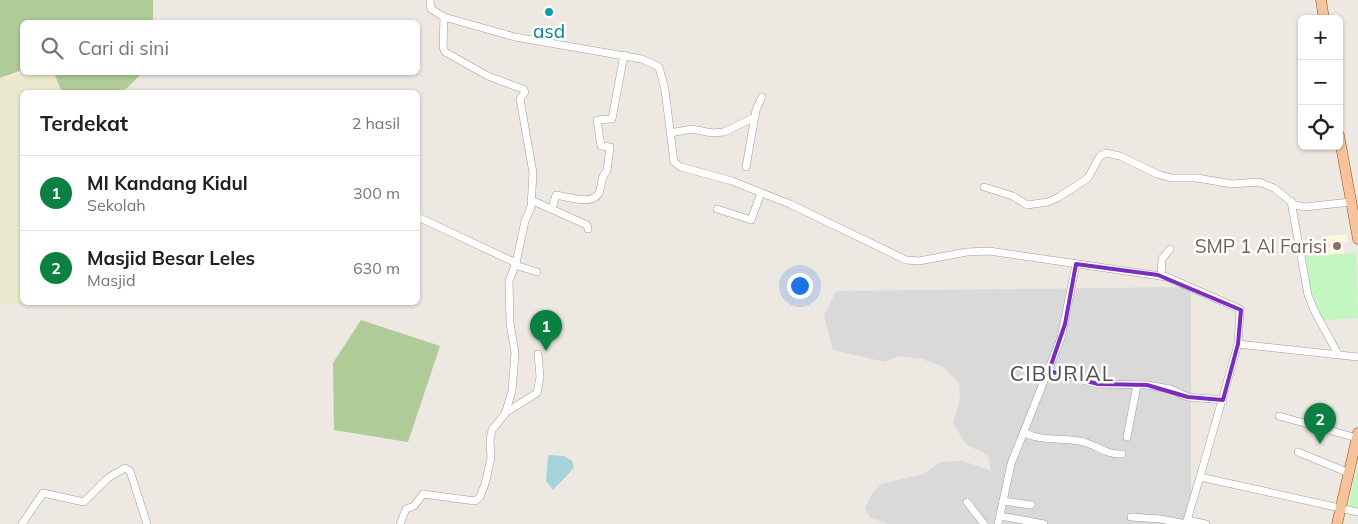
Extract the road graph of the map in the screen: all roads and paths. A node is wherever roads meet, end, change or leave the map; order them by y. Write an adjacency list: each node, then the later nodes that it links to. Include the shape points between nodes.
1 (430, 0): 4 (street, via 431,9)
2 (1321, 0): 3 (main road)
3 (1323, 15)
4 (444, 16): 5 (street, via 515,37); 13 (street, via 445,52 525,92 520,99 533,173)
5 (624, 56): 8 (street, via 642,59 658,67); 16 (street, via 612,119 597,120 601,146 610,147 600,193 586,200 556,195)
6 (762, 97): 7 (street)
7 (755, 117): 8 (street, via 724,132 712,134 692,129); 10 (street)
8 (670, 133): 12 (street, via 677,164)
9 (1342, 150): 15 (main road)
10 (746, 167)
11 (984, 187): 14 (street, via 1028,204 1048,202 1088,178 1100,156 1106,153 1171,178 1197,178 1232,184 1259,182 1274,188)
12 (761, 193): 17 (street, via 751,220); 23 (street, via 906,260 919,261 979,250)
13 (531, 200): 16 (street); 22 (street)
14 (1290, 201): 15 (street, via 1304,207); 28 (street, via 1308,295)
15 (1351, 202): 20 (main road)
16 (552, 209): 19 (street, via 587,225)
17 (717, 209)
18 (420, 218): 22 (street)
19 (588, 229)
20 (1358, 239)
21 (1170, 249): 25 (street, via 1162,259)
22 (516, 264): 24 (street); 33 (street, via 508,289 515,362 512,391)
23 (1076, 264): 25 (street); 30 (street, via 1065,324)
24 (537, 272)
25 (1162, 276): 26 (street, via 1240,309)
26 (1238, 344): 28 (street); 32 (street)
27 (538, 354): 33 (street, via 540,377 537,393)
28 (1338, 354): 29 (street)
29 (1358, 357)
30 (1049, 371): 31 (street, via 1098,384); 35 (street)
31 (1137, 386): 32 (street, via 1170,389 1188,397); 37 (street)
32 (1223, 400): 41 (street)
33 (505, 414): 52 (street, via 492,430 491,458 479,500 423,494 414,506 406,509)
34 (1279, 416): 36 (street)
35 (1024, 433): 39 (street, via 1079,441 1111,454); 42 (street, via 1011,464)
36 (1357, 436): 40 (main road)
37 (1128, 437)
38 (1298, 452): 40 (street)
39 (1122, 454)
40 (1349, 473): 45 (main road)
41 (1200, 477): 45 (street); 49 (street)
42 (1003, 501): 44 (street); 47 (street)
43 (967, 502): 53 (street)
44 (1031, 505)
45 (1341, 508): 46 (street); 57 (main road)
46 (1358, 512)
47 (1000, 516): 54 (street); 55 (street)
48 (1132, 517): 49 (street, via 1186,524)
49 (1188, 520): 56 (street)
50 (22, 524): 51 (street, via 43,493 84,502 108,478 126,468 130,471)
51 (148, 524)
52 (402, 524)
53 (984, 524)
54 (998, 524)
55 (1044, 524)
56 (1206, 524)
57 (1337, 524)

